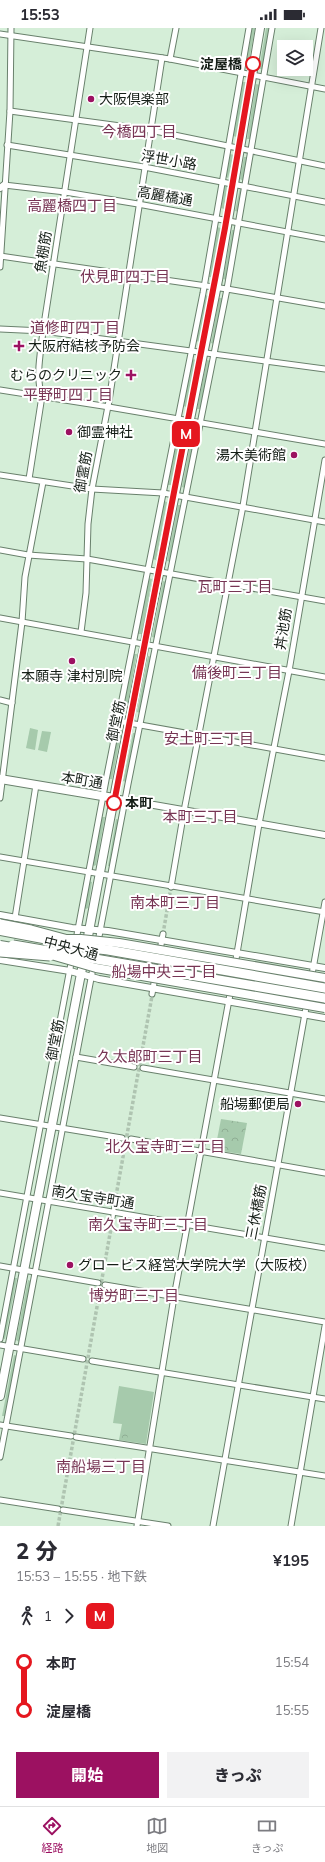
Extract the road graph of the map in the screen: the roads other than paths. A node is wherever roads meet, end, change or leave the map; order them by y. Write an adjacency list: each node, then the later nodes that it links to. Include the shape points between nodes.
1 (11, 28): 9 (street)
2 (90, 28): 10 (street, 魚棚筋)
3 (176, 28): 12 (street)
4 (249, 28): 13 (street)
5 (260, 28): 14 (main road, 御堂筋)
6 (272, 28): 15 (street)
7 (321, 28): 16 (street)
8 (0, 34): 9 (street)
9 (10, 35): 10 (street); 18 (street)
10 (88, 47): 11 (street); 19 (street, 魚棚筋)
11 (162, 58): 12 (street); 20 (street, 御霊筋)
12 (170, 59): 13 (street)
13 (242, 73): 14 (street); 22 (street)
14 (253, 75): 15 (street); 23 (main road, 御堂筋)
15 (264, 77): 16 (street); 24 (street)
16 (311, 86): 17 (street); 26 (street)
17 (325, 89)
18 (10, 111): 19 (street); 21 (street)
19 (76, 119): 20 (street); 25 (street, 魚棚筋)
20 (150, 130): 22 (street); 28 (street, 御霊筋)
21 (7, 145): 25 (street, 浮世小路); 32 (street)
22 (230, 146): 23 (street); 29 (street)
23 (240, 148): 24 (street); 30 (main road, 御堂筋)
24 (251, 150): 26 (street); 31 (street)
25 (70, 155): 28 (street, 浮世小路); 33 (street, 魚棚筋)
26 (299, 160): 27 (street); 34 (street)
27 (325, 166)
28 (144, 167): 29 (street, 浮世小路); 36 (street, 御霊筋)
29 (223, 182): 30 (street, 浮世小路); 37 (street)
30 (233, 184): 31 (street, 浮世小路); 38 (main road, 御堂筋)
31 (245, 186): 34 (street, 浮世小路); 39 (street)
32 (2, 187): 33 (street, 高麗橋通); 42 (street)
33 (65, 192): 36 (street, 高麗橋通); 43 (street, 魚棚筋)
34 (293, 195): 35 (street, 浮世小路); 40 (street)
35 (325, 202)
36 (138, 204): 37 (street, 高麗橋通); 45 (street, 御霊筋)
37 (217, 217): 38 (street, 高麗橋通); 46 (street)
38 (227, 219): 39 (street, 高麗橋通); 47 (main road, 御堂筋)
39 (239, 221): 40 (street, 高麗橋通); 48 (street)
40 (287, 230): 41 (street, 高麗橋通); 49 (street)
41 (325, 239)
42 (0, 256): 43 (street); 44 (street)
43 (53, 263): 45 (street); 52 (street, 魚棚筋)
44 (0, 267)
45 (128, 274): 46 (street); 53 (street, 御霊筋)
46 (205, 286): 47 (street); 54 (street)
47 (216, 288): 48 (street); 55 (main road, 御堂筋)
48 (227, 289): 49 (street); 56 (street)
49 (276, 297): 50 (street); 57 (street)
50 (325, 306)
51 (0, 329): 52 (street)
52 (43, 331): 53 (street); 60 (street, 魚棚筋, via 39,372)
53 (117, 342): 54 (street); 61 (street, 御霊筋)
54 (192, 350): 55 (street); 62 (street)
55 (202, 351): 56 (street); 63 (main road, 御堂筋)
56 (214, 353): 57 (street); 64 (street)
57 (266, 360): 58 (street); 65 (street)
58 (325, 369)
59 (0, 390): 60 (street)
60 (42, 396): 61 (street); 69 (street, 魚棚筋)
61 (108, 406): 62 (street); 71 (street, 御霊筋)
62 (178, 419): 63 (street); 72 (street)
63 (188, 421): 64 (street); 73 (main road, 御堂筋)
64 (200, 423): 65 (street); 74 (street)
65 (255, 432): 66 (street); 75 (street)
66 (325, 444)
67 (325, 460): 76 (street, 丼池筋)
68 (0, 475): 69 (street)
69 (29, 480): 70 (street)
70 (43, 482): 71 (street); 79 (street)
71 (92, 489): 72 (street); 80 (street, 御霊筋)
72 (163, 493): 73 (street); 81 (street)
73 (174, 495): 74 (street); 82 (main road, 御堂筋)
74 (186, 497): 75 (street); 83 (street)
75 (243, 506): 76 (street); 84 (street)
76 (315, 520): 77 (street); 85 (street, 丼池筋)
77 (325, 522)
78 (0, 550): 79 (street)
79 (28, 555): 80 (street); 88 (street)
80 (86, 559): 81 (street); 89 (street, 御霊筋, via 86,594)
81 (148, 569): 82 (street); 90 (street)
82 (158, 571): 83 (street); 91 (main road, 御堂筋)
83 (170, 573): 84 (street); 92 (street)
84 (228, 584): 85 (street); 93 (street)
85 (301, 597): 86 (street); 94 (street, 丼池筋)
86 (325, 601)
87 (0, 618): 88 (street)
88 (22, 622): 89 (street); 97 (street)
89 (81, 632): 90 (street)
90 (133, 642): 91 (street); 98 (street)
91 (145, 645): 92 (street); 99 (main road, 御堂筋)
92 (156, 647): 93 (street); 100 (street)
93 (215, 658): 94 (street); 101 (street)
94 (289, 671): 95 (street); 102 (street, 丼池筋)
95 (325, 677)
96 (0, 700): 97 (street)
97 (12, 702): 104 (street)
98 (118, 721): 99 (street); 106 (street)
99 (129, 723): 100 (street); 108 (main road, 御堂筋)
100 (140, 725): 101 (street); 109 (street)
101 (199, 736): 102 (street); 110 (street)
102 (273, 749): 103 (street); 111 (street, 丼池筋)
103 (325, 758)
104 (1, 779): 105 (main road, 本町通); 107 (street)
105 (36, 785): 106 (main road, 本町通); 114 (street)
106 (103, 796): 108 (main road, 本町通); 115 (street)
107 (0, 798)
108 (114, 798): 109 (street, 本町通); 116 (main road, 御堂筋)
109 (125, 800): 110 (street, 本町通); 117 (street)
110 (184, 811): 111 (street, 本町通); 118 (street)
111 (259, 824): 112 (street, 本町通); 119 (street, 丼池筋)
112 (325, 835)
113 (0, 857): 114 (street)
114 (24, 862): 115 (street); 123 (street)
115 (89, 872): 116 (street); 125 (street)
116 (100, 873): 117 (street); 126 (main road, 御堂筋)
117 (111, 876): 118 (street); 127 (street)
118 (171, 887): 119 (street)
119 (246, 899): 121 (street); 138 (street, 丼池筋)
120 (325, 902): 121 (street, 三休橋筋)
121 (324, 912): 143 (street, 三休橋筋)
122 (0, 915): 123 (street, 中央大通)
123 (15, 918): 125 (street, 中央大通)
124 (0, 924): 135 (highway, bridge)
125 (78, 928): 126 (street, 中央大通); 130 (street)
126 (90, 929): 127 (street, 中央大通); 137 (main road, 御堂筋)
127 (100, 930): 129 (street, 中央大通); 131 (street)
128 (0, 931): 148 (main road, 中央大通, bridge, via 43,939 119,943)
129 (162, 937): 138 (street, 中央大通); 149 (street)
130 (76, 938): 137 (street); 141 (street)
131 (98, 941): 137 (street); 142 (street)
132 (57, 944): 135 (highway, bridge)
133 (0, 945): 154 (main road, 中央大通, bridge, via 43,952 96,968)
134 (13, 945): 140 (highway, bridge)
135 (108, 950): 150 (highway, bridge)
136 (0, 952): 140 (highway, bridge)
137 (85, 952): 141 (street); 142 (street); 146 (main road, 御堂筋)
138 (237, 953): 143 (street, 中央大通); 153 (street, 丼池筋)
139 (0, 960): 145 (street, 中央大通)
140 (109, 961): 152 (highway, bridge)
141 (71, 963): 145 (street)
142 (93, 966): 147 (street)
143 (314, 966): 144 (street, 中央大通); 155 (street, 三休橋筋)
144 (325, 968)
145 (70, 971): 146 (street, 中央大通); 164 (street)
146 (80, 974): 147 (street, 中央大通); 165 (main road, 御堂筋)
147 (91, 977): 149 (street, 中央大通); 157 (street)
148 (325, 978)
149 (153, 988): 151 (street); 153 (street, 中央大通)
150 (325, 988)
151 (152, 995)
152 (325, 998)
153 (228, 1001): 155 (street, 中央大通); 160 (street, 丼池筋)
154 (325, 1008)
155 (305, 1014): 156 (street, 中央大通); 161 (street, 三休橋筋)
156 (325, 1018)
157 (76, 1057): 158 (street); 166 (street)
158 (134, 1067)
159 (143, 1068): 160 (street)
160 (214, 1080): 161 (street); 169 (street, 丼池筋)
161 (291, 1093): 162 (street); 170 (street, 三休橋筋)
162 (325, 1099)
163 (0, 1118): 164 (street)
164 (41, 1124): 165 (street); 173 (street)
165 (52, 1126): 166 (street); 174 (main road, 御堂筋)
166 (63, 1128): 167 (street); 175 (street)
167 (122, 1138)
168 (131, 1139): 169 (street)
169 (200, 1152): 170 (street); 176 (street, 丼池筋)
170 (277, 1165): 171 (street); 177 (street, 三休橋筋)
171 (325, 1173)
172 (0, 1193): 173 (street, 南久宝寺町通)
173 (27, 1198): 174 (street, 南久宝寺町通); 180 (street)
174 (38, 1200): 175 (street, 南久宝寺町通); 181 (main road, 御堂筋)
175 (49, 1202): 176 (street, 南久宝寺町通); 182 (street)
176 (187, 1224): 177 (street, 南久宝寺町通); 185 (street)
177 (264, 1237): 178 (street, 南久宝寺町通); 186 (street, 三休橋筋)
178 (325, 1248)
179 (0, 1266): 180 (street)
180 (13, 1268): 181 (street); 189 (street)
181 (25, 1270): 182 (street); 191 (main road, 御堂筋)
182 (35, 1272): 183 (street); 192 (street)
183 (98, 1283)
184 (105, 1285): 185 (street)
185 (174, 1297): 186 (street); 195 (street)
186 (251, 1309): 187 (street); 196 (street, 三休橋筋)
187 (325, 1322)
188 (325, 1326): 198 (street)
189 (0, 1338)
190 (0, 1345): 191 (street)
191 (10, 1347): 192 (street); 197 (main road, 御堂筋)
192 (21, 1349): 193 (street); 200 (street)
193 (83, 1359)
194 (92, 1361): 195 (street)
195 (161, 1372): 196 (street); 201 (street)
196 (238, 1384): 198 (street); 203 (street, 三休橋筋)
197 (0, 1396)
198 (313, 1396): 199 (street); 204 (street)
199 (325, 1398)
200 (3, 1425): 201 (street); 202 (street)
201 (148, 1449): 203 (street); 207 (street)
202 (0, 1457)
203 (224, 1460): 204 (street); 209 (street, 三休橋筋)
204 (300, 1472): 205 (street); 210 (street)
205 (325, 1476)
206 (0, 1500): 207 (street)
207 (137, 1524): 208 (street)
208 (168, 1526)
209 (213, 1526)
210 (291, 1526)

